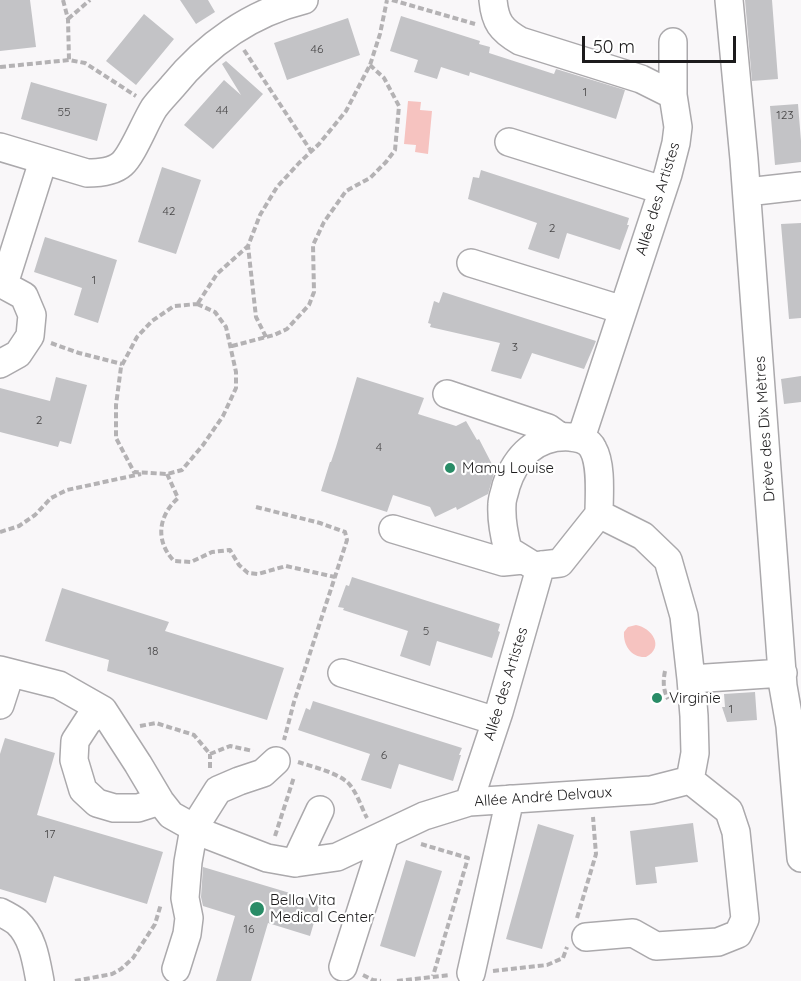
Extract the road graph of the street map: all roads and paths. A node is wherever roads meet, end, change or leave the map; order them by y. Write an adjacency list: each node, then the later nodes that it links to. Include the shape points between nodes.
1 (63, 0): 8 (path)
2 (90, 0): 8 (path)
3 (304, 0): 9 (street)
4 (387, 0): 13 (path)
5 (392, 0): 10 (path)
6 (493, 0): 10 (street, via 495,16)
7 (729, 0): 23 (street, Drève des Dix Mètres)
8 (68, 19): 12 (path)
9 (232, 32): 16 (street, via 205,51); 19 (path)
10 (507, 33): 15 (street, via 520,41 642,79)
11 (673, 42): 15 (street, Allée des Artistes)
12 (69, 60): 14 (path); 16 (path, via 85,63)
13 (370, 65): 19 (path, via 346,111); 30 (path, via 384,78 399,106 395,150 370,178 346,191 324,222 313,245 314,292 309,305 287,329)
14 (0, 67)
15 (673, 95): 22 (street, Allée des Artistes, via 678,127)
16 (155, 107): 20 (street, via 130,153 112,169 87,173)
17 (509, 142): 22 (street)
18 (0, 147): 20 (street)
19 (311, 151): 24 (path, via 277,187)
20 (43, 161): 26 (street)
21 (801, 186): 23 (street)
22 (662, 190): 28 (street, Allée des Artistes)
23 (747, 192): 47 (street, Drève des Dix Mètres)
24 (248, 246): 27 (path, via 218,274); 30 (path, via 256,317)
25 (471, 263): 28 (street)
26 (2, 284): 29 (street, via 24,296 32,315)
27 (197, 304): 31 (path, via 215,312 226,327); 33 (path, via 174,306 152,321)
28 (623, 310): 35 (street, Allée des Artistes)
29 (30, 336): 32 (street, via 18,354); 33 (path)
30 (266, 337): 31 (path)
31 (232, 346): 37 (path, via 236,388 223,416 182,470)
32 (0, 364)
33 (122, 364): 36 (path, via 116,438 134,472)
34 (447, 394): 35 (street)
35 (570, 437): 39 (street, via 593,448 600,472); 42 (street, via 540,441 511,470 502,501 502,527 508,550)
36 (145, 473): 37 (path); 41 (path, via 67,490 51,498 19,526)
37 (167, 474): 43 (path, via 178,498 162,519 161,532 166,553 174,561 191,562 212,552 230,550 248,573 286,566)
38 (256, 507): 43 (path, via 345,532 347,540)
39 (599, 514): 42 (street, via 560,563); 46 (street, via 643,536 668,560 684,616)
40 (393, 529): 42 (street, via 503,562)
41 (0, 532)
42 (532, 563): 50 (street, Allée des Artistes)
43 (335, 577): 51 (path, via 294,702)
44 (5, 672): 48 (street); 49 (street, Allée André Delvaux, via 59,686)
45 (342, 673): 50 (street)
46 (691, 679): 47 (street); 52 (street, via 695,753)
47 (789, 682): 61 (street, Drève des Dix Mètres)
48 (0, 705)
49 (103, 710): 55 (street, Allée André Delvaux); 55 (street, via 88,721 75,741 74,760 83,790 97,803 114,808 138,808)
50 (496, 721): 56 (street, Allée des Artistes)
51 (285, 760): 58 (street, via 218,790); 60 (path)
52 (690, 780): 53 (street, Allée André Delvaux, via 651,790); 65 (street, via 729,811 736,832 745,919 738,934 718,942 656,946 633,933)
53 (592, 794): 54 (street, Allée André Delvaux); 65 (path, via 596,854)
54 (510, 799): 56 (street, Allée André Delvaux); 68 (street)
55 (160, 801): 58 (street, Allée André Delvaux, via 171,814)
56 (469, 802): 59 (street, Allée André Delvaux, via 424,816)
57 (320, 810): 62 (street)
58 (194, 828): 60 (street, Allée André Delvaux); 67 (street, via 185,898 187,934)
59 (392, 832): 62 (street, Allée André Delvaux, via 338,857); 66 (street); 69 (path, via 468,858)
60 (267, 858): 62 (street, Allée André Delvaux)
61 (801, 858)
62 (295, 863)
63 (162, 902): 71 (path, via 155,924 121,969)
64 (0, 912): 70 (street, via 16,920 28,935)
65 (576, 935): 68 (path, via 563,958 547,965)
66 (343, 967)
67 (176, 969)
68 (471, 973): 69 (path)
69 (433, 976): 72 (path)
70 (40, 981)
71 (75, 981)
72 (397, 981)

